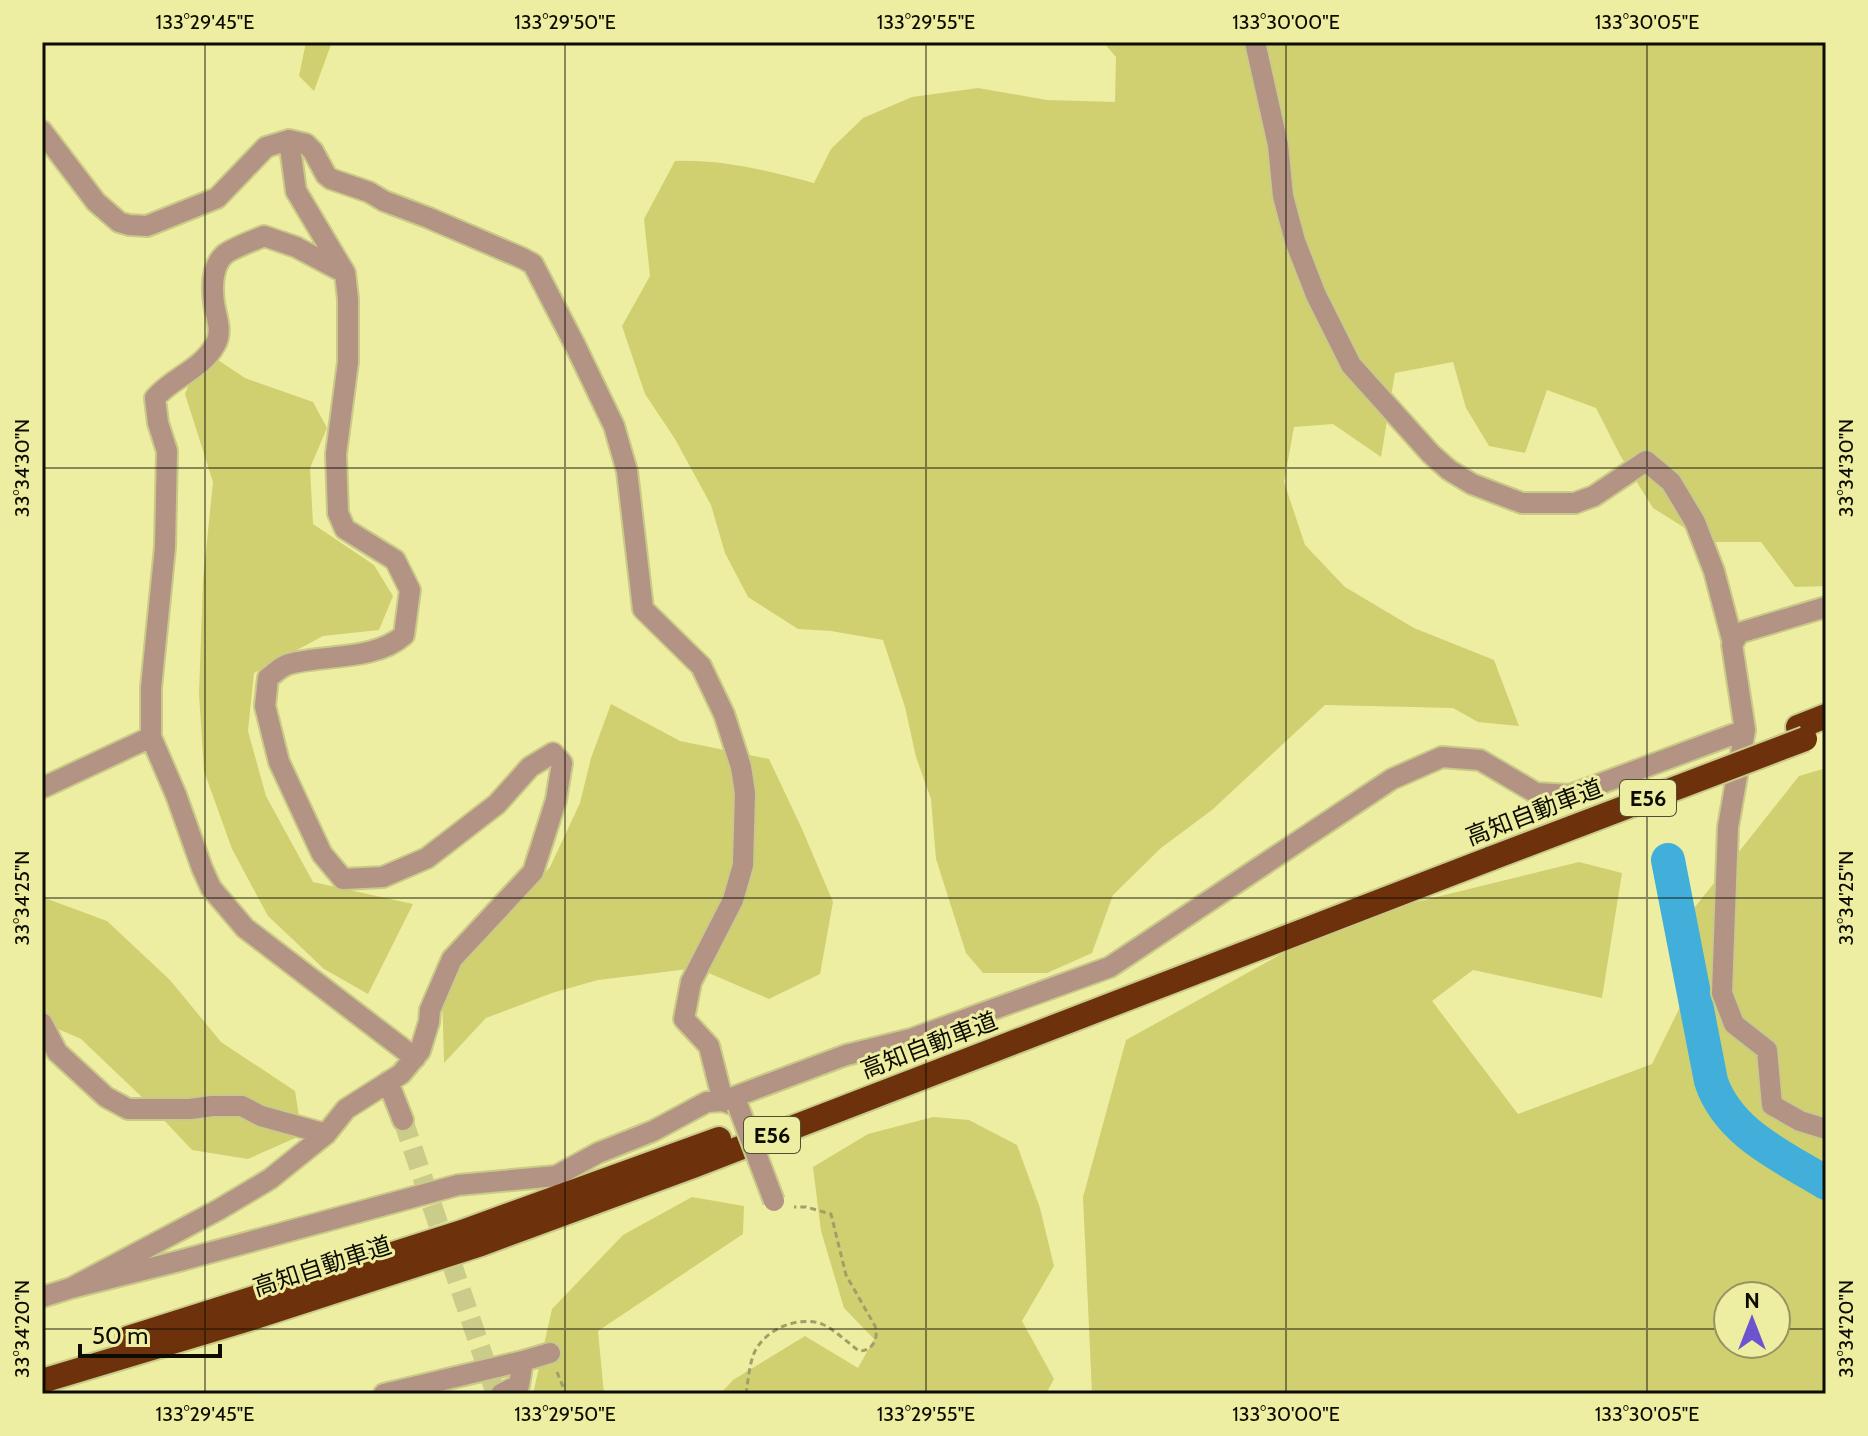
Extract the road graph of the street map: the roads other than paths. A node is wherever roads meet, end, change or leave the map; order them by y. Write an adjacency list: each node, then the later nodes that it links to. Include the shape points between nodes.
1 (1255, 42): 6 (street, via 1295,241 1351,365 1449,470 1522,503 1575,503 1646,461 1671,482 1695,522)
2 (42, 131): 3 (street, via 96,202 119,222 147,226 217,198 266,147)
3 (289, 140): 4 (street, via 296,191); 16 (street, via 306,144 331,179 533,264 614,426 627,471 643,609 701,666 741,767 743,865 733,900 691,982 684,1019 709,1046)
4 (345, 273): 10 (street, via 264,236 224,255 214,273 218,342 202,363 155,398 167,451); 14 (street, via 348,362 336,454 338,513 345,529 395,560 410,590 404,635 393,646 286,664 268,678 265,706 279,762 322,854 343,879 383,877 427,858 497,804 530,767 553,753 562,763 533,872 452,959)
5 (1826, 607): 6 (street, via 1739,633)
6 (1733, 643): 8 (street)
7 (1826, 716): 9 (highway, 高知自動車道 / E56)
8 (1745, 730): 16 (street, via 1570,795 1536,793 1480,760 1442,757 1392,779 1110,967 911,1039 846,1055); 18 (street, via 1728,827 1722,993 1734,1024 1767,1050 1772,1105)
9 (1809, 732): 12 (highway, 高知自動車道 / E56)
10 (151, 737): 11 (street); 14 (street, via 211,888 245,928)
11 (42, 788)
12 (1489, 851): 25 (highway, 高知自動車道 / E56, via 1269,926 800,1110 462,1232); 26 (highway, 高知自動車道 / E56, via 708,1160 481,1244)
13 (42, 1023): 19 (street, via 57,1052 106,1097 128,1109 242,1106)
14 (415, 1058): 15 (street)
15 (388, 1082): 17 (street); 19 (street, via 346,1109)
16 (730, 1104): 20 (street, bridge); 21 (street, via 707,1102 556,1176 458,1185)
17 (403, 1120)
18 (1826, 1129)
19 (326, 1134): 21 (street, via 270,1179)
20 (774, 1201)
21 (71, 1288): 22 (street)
22 (42, 1297)
23 (550, 1353): 24 (street)
24 (523, 1361): 27 (street); 28 (street, via 519,1385)
25 (42, 1364)
26 (42, 1381)
27 (384, 1394)
28 (501, 1394)

